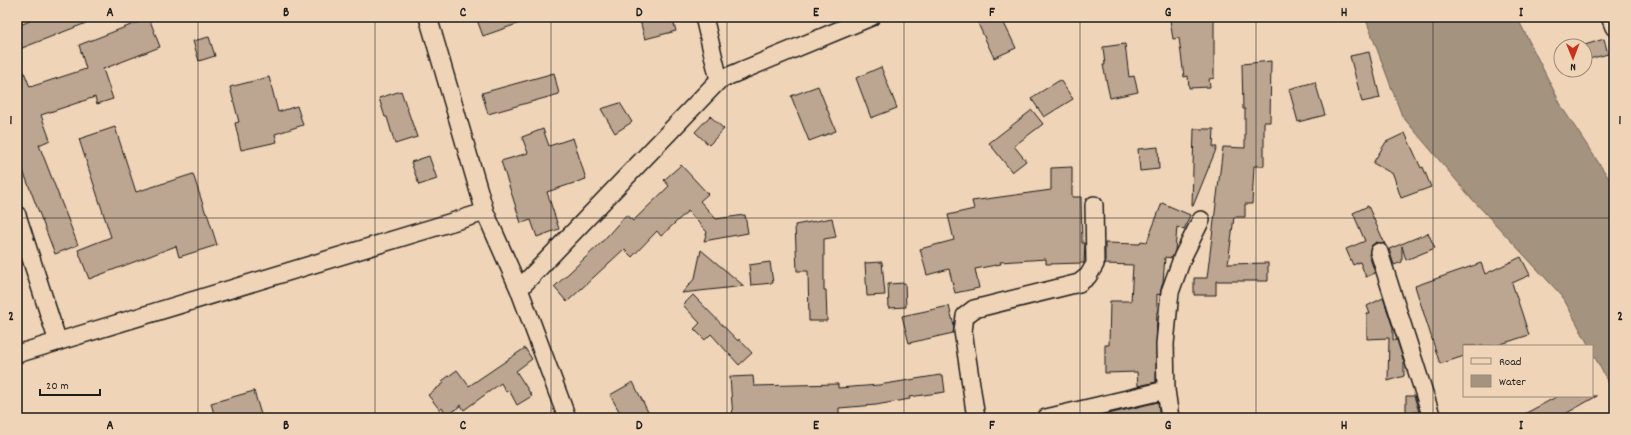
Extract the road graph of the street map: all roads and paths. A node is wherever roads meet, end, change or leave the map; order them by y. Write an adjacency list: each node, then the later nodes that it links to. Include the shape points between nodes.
1 (428, 17): 8 (street)
2 (704, 17): 6 (street)
3 (871, 17): 6 (street)
4 (1610, 17): 5 (street)
5 (1614, 28)
6 (719, 80): 12 (street)
7 (1094, 205): 17 (street, via 1094,264 1088,276 1079,283 974,309 965,316 963,331)
8 (485, 212): 12 (street); 13 (street)
9 (17, 215): 13 (street)
10 (1201, 220): 15 (street, via 1183,256 1170,292 1165,344)
11 (1379, 252): 20 (street)
12 (519, 289): 16 (street)
13 (58, 342): 14 (street)
14 (17, 354)
15 (1166, 390): 18 (street); 19 (street)
16 (567, 418)
17 (976, 418)
18 (1046, 418)
19 (1170, 418)
20 (1432, 418)

